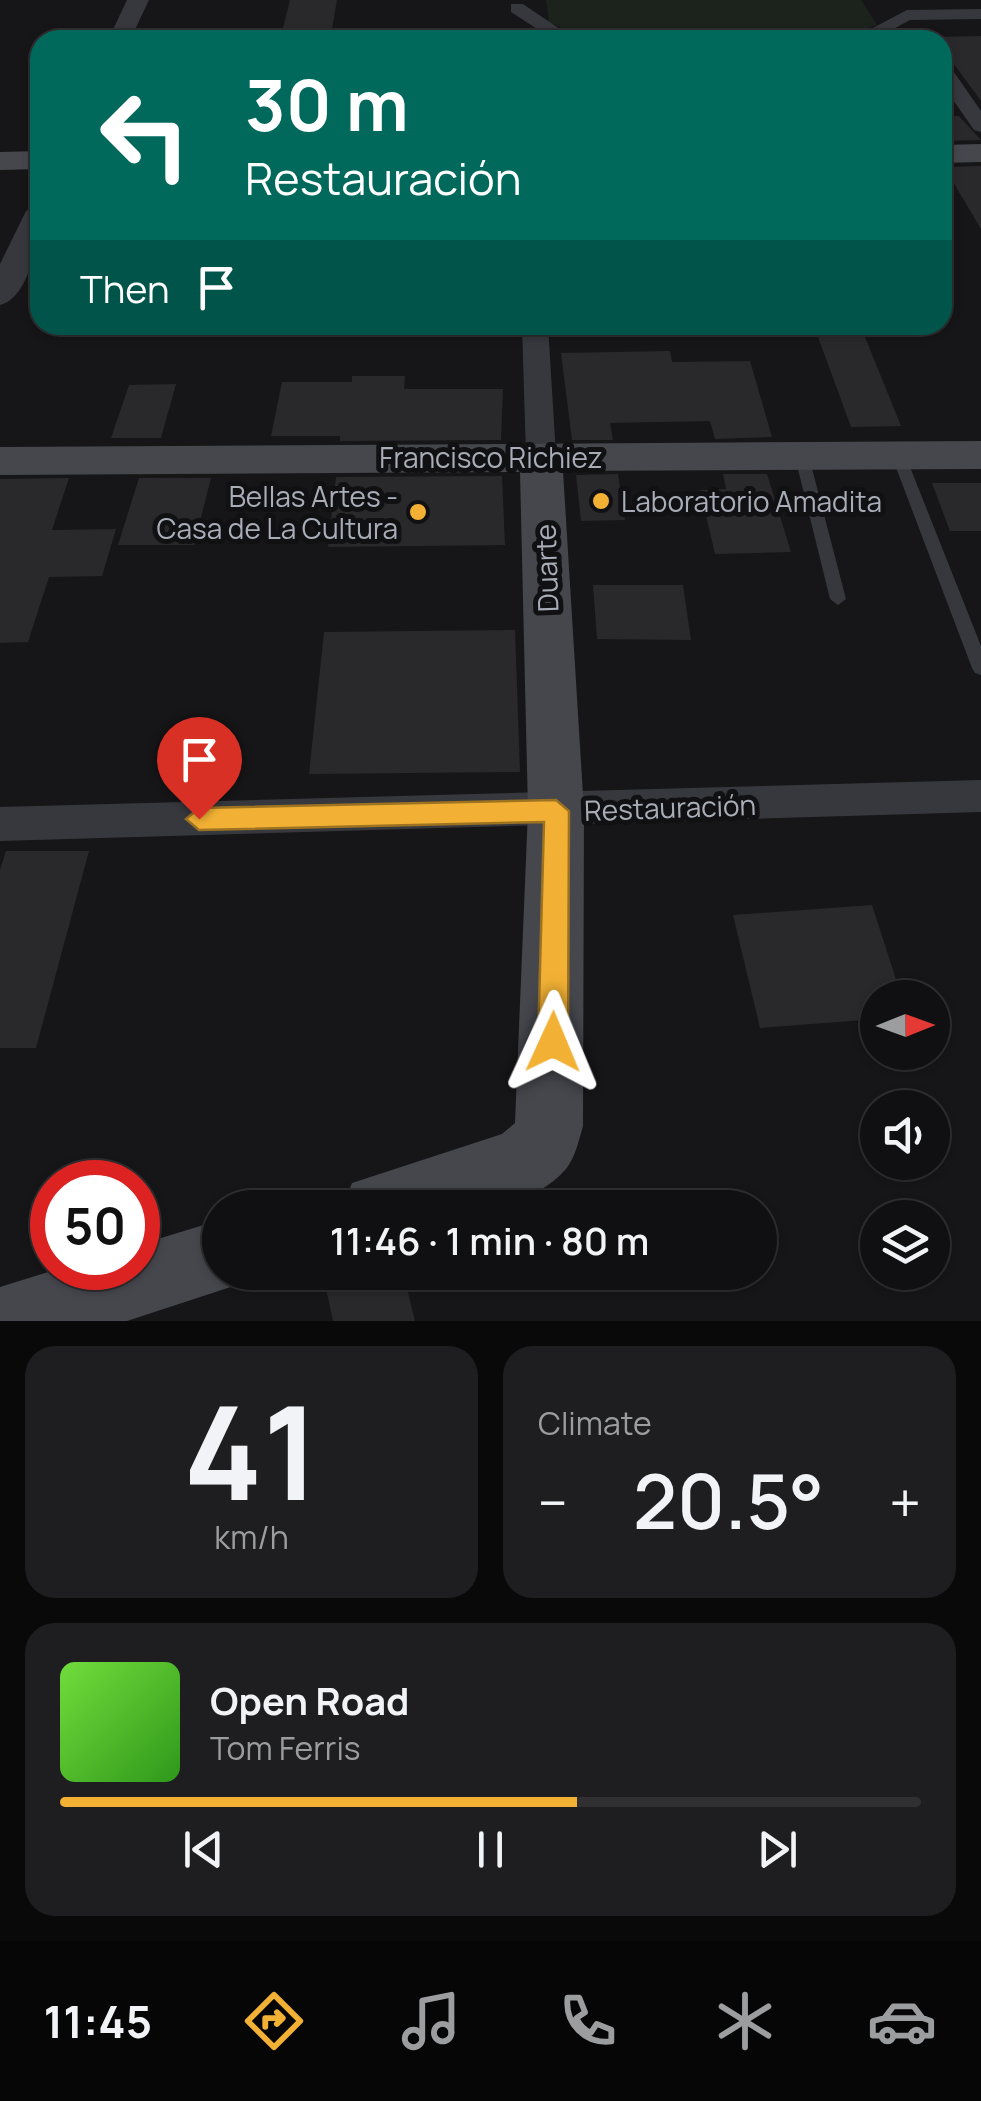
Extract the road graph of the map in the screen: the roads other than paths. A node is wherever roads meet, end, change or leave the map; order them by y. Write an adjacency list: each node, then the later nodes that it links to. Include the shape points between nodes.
1 (138, 0): 5 (street)
2 (517, 4): 6 (street); 7 (street)
3 (901, 8): 4 (street); 8 (street); 9 (street)
4 (981, 14)
5 (124, 30)
6 (518, 30)
7 (553, 30)
8 (872, 30)
9 (916, 30)
10 (952, 84): 11 (street)
11 (981, 126)
12 (981, 153): 13 (main road)
13 (952, 154)
14 (30, 160): 15 (main road)
15 (0, 161)
16 (30, 232): 17 (street)
17 (0, 296)
18 (536, 335): 20 (street, Duarte)
19 (981, 455): 22 (main road, Francisco Richiez)
20 (542, 456): 21 (main road, Francisco Richiez); 23 (main road, Francisco Richiez); 27 (main road, Duarte)
21 (802, 457): 22 (main road, Francisco Richiez); 24 (lane)
22 (899, 457): 25 (lane)
23 (0, 461)
24 (838, 599)
25 (981, 668)
26 (981, 796): 27 (street, Restauración)
27 (556, 811): 28 (street, Restauración); 29 (main road, Duarte, via 548,1126 535,1153)
28 (0, 824)
29 (436, 1190)
30 (202, 1261): 31 (main road)
31 (7, 1321)

